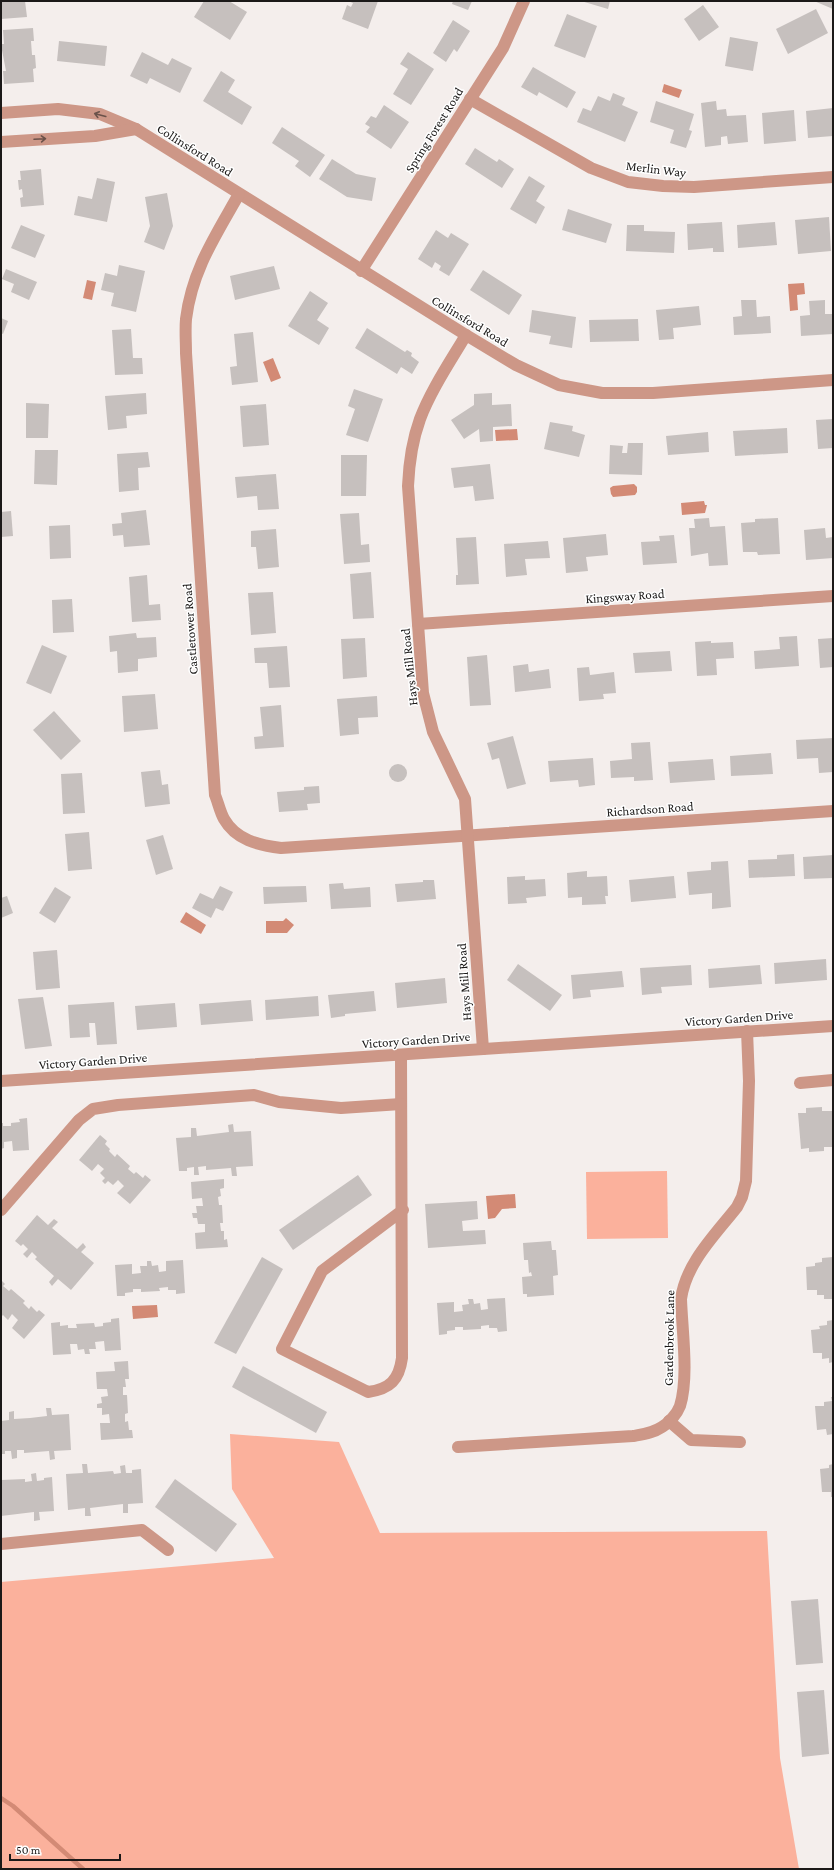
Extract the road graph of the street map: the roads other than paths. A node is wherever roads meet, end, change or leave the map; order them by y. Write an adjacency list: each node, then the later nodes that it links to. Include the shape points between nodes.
1 (524, 1): 2 (street, Spring Forest Road, via 503,48)
2 (470, 99): 6 (street, Merlin Way, via 591,168 628,182 694,187); 8 (street, Spring Forest Road)
3 (1, 113): 4 (street, Collinsford Road, one-way to 3, via 100,114 65,110)
4 (136, 129): 5 (street, Collinsford Road, one-way to 4, via 95,136); 7 (street, Collinsford Road)
5 (1, 142)
6 (833, 177)
7 (239, 194): 8 (street, Collinsford Road); 14 (street, Castletower Road, via 204,255 193,286 186,320 186,353 216,794 224,819 238,835 258,845 281,848)
8 (361, 271): 9 (street, Collinsford Road)
9 (466, 335): 10 (street, Collinsford Road, via 516,365 559,385 602,393 653,393); 12 (street, Hays Mill Road, via 429,398 420,419 410,460 408,486)
10 (833, 380)
11 (833, 596): 12 (street, Kingsway Road)
12 (418, 624): 14 (street, Hays Mill Road, via 423,693 433,732 465,799)
13 (833, 811): 14 (street, Richardson Road)
14 (468, 836): 17 (street, Hays Mill Road)
15 (833, 1026): 16 (street, Victory Garden Drive)
16 (747, 1031): 17 (street, Victory Garden Drive); 25 (street, Gardenbrook Lane, via 749,1081 746,1181 737,1207 688,1272 682,1288 682,1396 679,1408)
17 (483, 1049): 18 (street, Victory Garden Drive)
18 (401, 1055): 20 (street, Victory Garden Drive); 22 (street)
19 (833, 1080): 21 (street)
20 (1, 1081)
21 (800, 1083)
22 (401, 1104): 23 (street, via 341,1108 279,1102 254,1095 118,1104 93,1109 78,1120); 24 (street)
23 (1, 1210)
24 (403, 1210): 24 (street, via 400,1372 390,1384 368,1392 282,1349 322,1270)
25 (669, 1421): 26 (street, via 691,1440); 27 (street, Gardenbrook Lane, via 652,1433 633,1436)
26 (740, 1442)
27 (458, 1447)
28 (1, 1544): 29 (street, via 142,1530)
29 (168, 1550)

